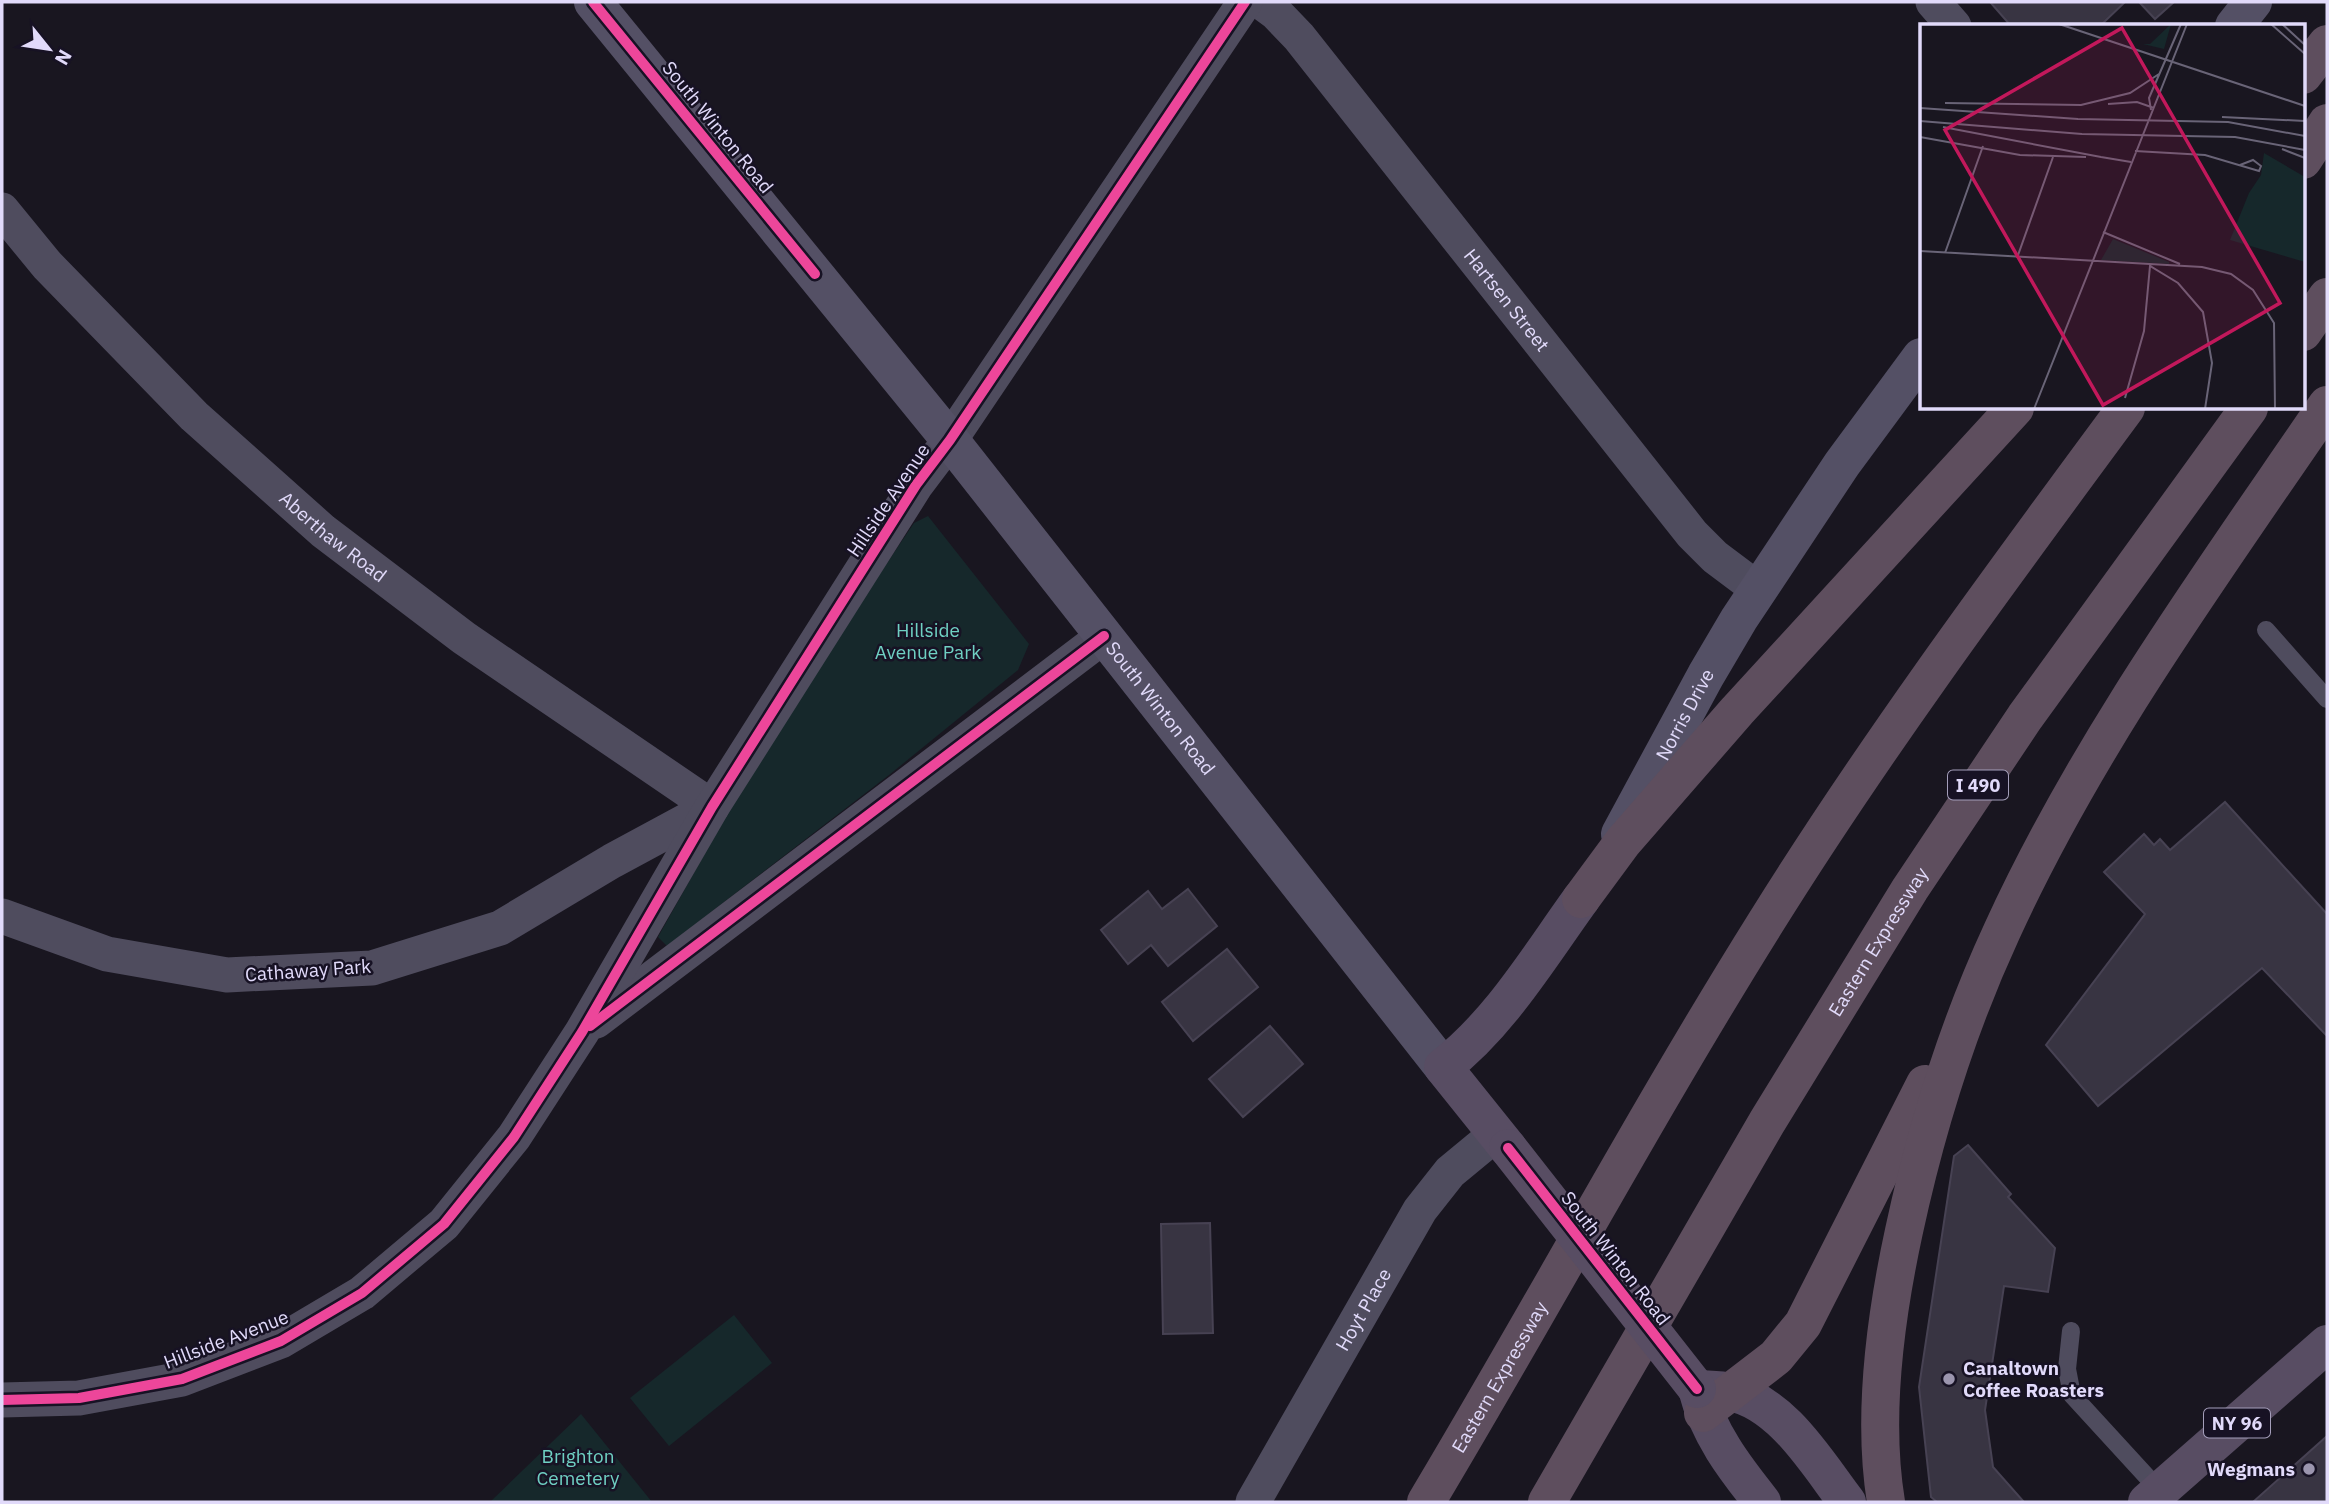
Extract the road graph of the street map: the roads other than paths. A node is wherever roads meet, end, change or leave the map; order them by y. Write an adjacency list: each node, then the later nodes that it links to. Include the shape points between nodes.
1 (593, 2): 20 (main road, South Winton Road)
2 (1245, 2): 20 (street, Hillside Avenue)
3 (1261, 2): 21 (street, Hartsen Street, via 1299,37 1692,534 1727,568)
4 (1933, 2): 6 (street)
5 (2253, 2): 7 (main road)
6 (1952, 24)
7 (2236, 24)
8 (2327, 44): 9 (highway)
9 (2304, 74)
10 (2327, 123): 11 (highway)
11 (2304, 158)
12 (2, 210): 25 (street, Aberthaw Road, via 47,265 194,416 323,531 464,638)
13 (2327, 297): 14 (highway)
14 (2304, 331)
15 (1920, 358): 21 (main road, Norris Drive)
16 (2327, 405): 28 (highway, via 2114,724)
17 (2013, 410): 26 (highway, via 1737,711 1623,842)
18 (2125, 410): 40 (highway, Eastern Expressway, via 1920,691 1796,875 1659,1097)
19 (2248, 410): 36 (highway, Eastern Expressway / I 490, via 2017,729 1910,889 1767,1122)
20 (950, 440): 23 (main road, South Winton Road); 25 (street, Hillside Avenue, via 916,485)
21 (1759, 590): 26 (main road, Norris Drive, via 1706,674)
22 (2266, 630): 24 (lane)
23 (1104, 636): 29 (street, Hillside Avenue); 30 (main road, South Winton Road)
24 (2327, 699)
25 (712, 807): 27 (street, Cathaway Park, via 500,928 372,968 227,975 107,954); 29 (street, Hillside Avenue)
26 (1581, 899): 30 (main road, Norris Drive, via 1504,1005)
27 (2, 916)
28 (2001, 932): 34 (highway, via 1803,1324 1776,1357); 42 (highway, via 1939,1097 1901,1242 1884,1365)
29 (582, 1032): 35 (street, Hillside Avenue, via 514,1138 444,1224 362,1293 281,1342 182,1379 79,1398)
30 (1443, 1067): 31 (main road, South Winton Road)
31 (1502, 1141): 34 (main road, South Winton Road, bridge); 39 (street, Hoyt Place, via 1450,1172 1420,1210)
32 (2071, 1331): 37 (lane, via 2067,1369 2071,1395)
33 (2327, 1344): 37 (main road, NY 96)
34 (1710, 1398): 38 (main road, South Winton Road, via 1726,1454); 41 (main road, South Winton Road, via 1760,1404 1784,1423)
35 (2, 1400)
36 (1553, 1494)
37 (2153, 1496)
38 (1758, 1501)
39 (1253, 1502)
40 (1426, 1502)
41 (1847, 1502)
42 (1885, 1502)

